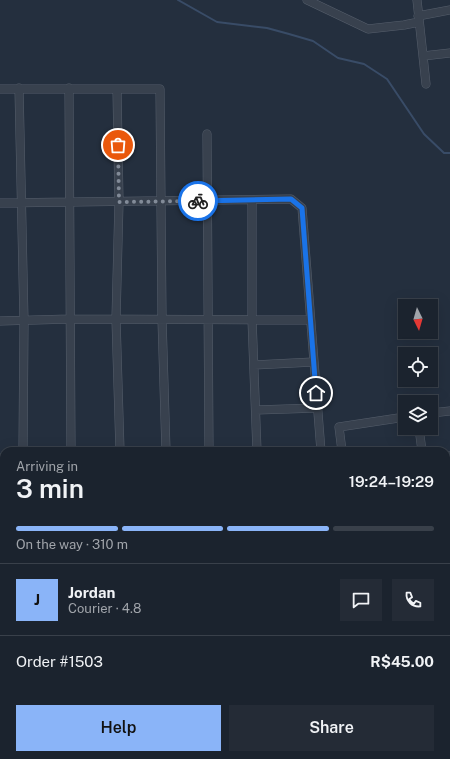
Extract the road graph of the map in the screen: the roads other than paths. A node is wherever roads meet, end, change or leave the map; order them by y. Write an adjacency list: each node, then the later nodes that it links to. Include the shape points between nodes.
1 (307, 0): 4 (street, via 368,29 404,26)
2 (417, 0): 4 (street)
3 (450, 10): 4 (street)
4 (419, 19): 6 (street)
5 (450, 53): 6 (street)
6 (423, 56): 7 (street)
7 (426, 84)
8 (19, 88): 9 (street); 11 (street); 19 (street)
9 (69, 88): 10 (street); 15 (street)
10 (117, 88): 16 (street); 17 (street, via 160,88)
11 (0, 89)
12 (207, 134): 13 (street)
13 (206, 200): 14 (street); 17 (street); 23 (street)
14 (252, 200): 25 (street); 26 (street, via 291,199 302,208)
15 (69, 202): 16 (street); 19 (street); 20 (street)
16 (119, 202): 17 (street); 21 (street)
17 (162, 202): 22 (street)
18 (0, 203): 19 (street)
19 (21, 203): 24 (street)
20 (70, 319): 21 (street); 24 (street); 37 (street)
21 (116, 319): 22 (street); 38 (street)
22 (162, 319): 23 (street); 39 (street)
23 (207, 319): 25 (street); 40 (street)
24 (24, 320): 27 (street); 36 (street)
25 (252, 320): 26 (street); 29 (street)
26 (310, 320): 28 (street)
27 (0, 321)
28 (313, 362): 29 (street); 30 (street)
29 (254, 365): 31 (street)
30 (317, 408): 31 (street); 42 (street)
31 (256, 410): 41 (street)
32 (450, 411): 33 (street)
33 (438, 412)
34 (398, 418): 43 (street, via 339,427)
35 (420, 435): 44 (street)
36 (23, 447)
37 (71, 447)
38 (120, 447)
39 (166, 447)
40 (209, 447)
41 (257, 447)
42 (320, 447)
43 (342, 447)
44 (421, 447)

